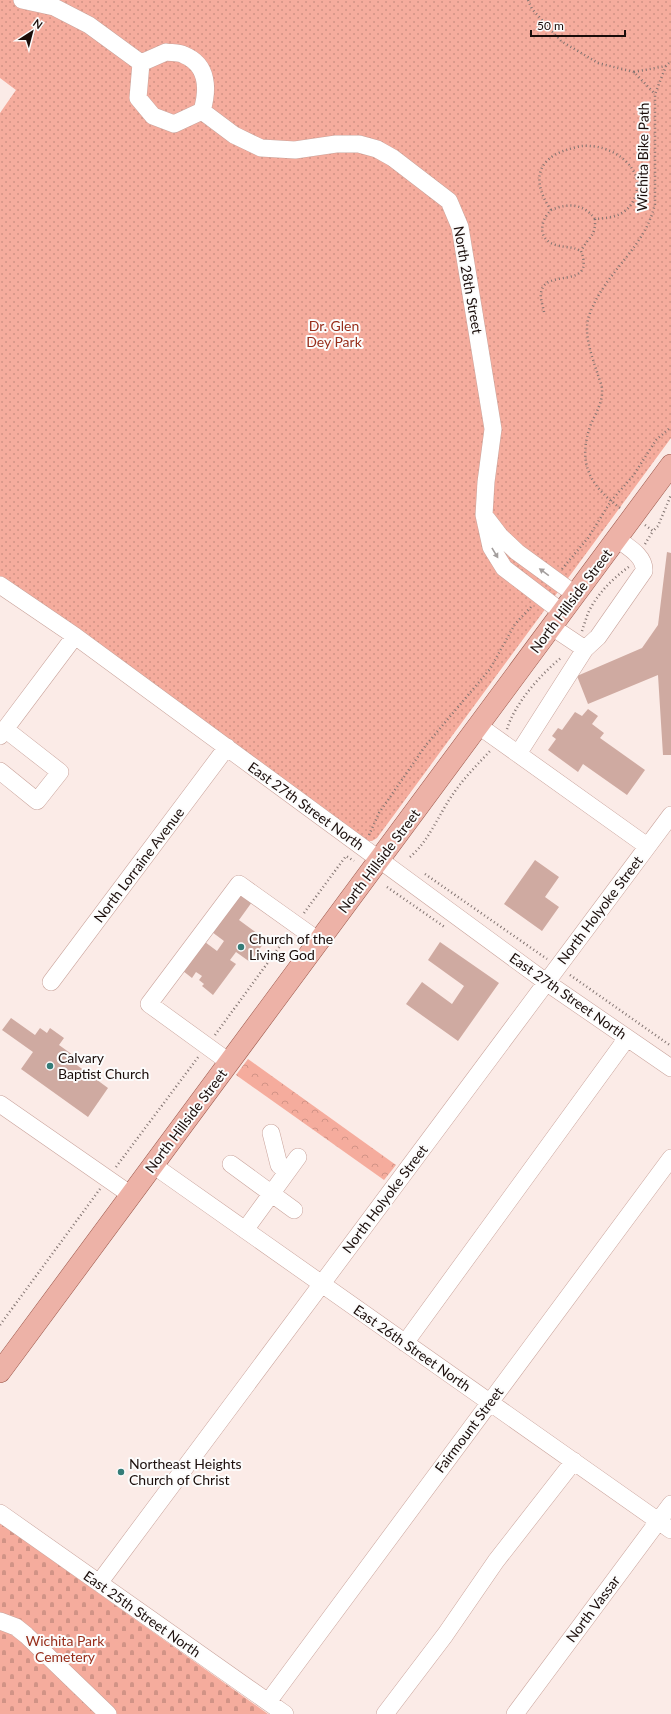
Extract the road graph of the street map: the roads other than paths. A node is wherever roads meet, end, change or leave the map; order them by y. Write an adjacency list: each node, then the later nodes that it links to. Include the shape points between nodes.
1 (22, 0): 2 (street, via 54,7 88,25)
2 (141, 63): 3 (street, via 166,52 184,54 197,64 205,78 207,95); 3 (street, via 138,98 152,116 174,124)
3 (202, 111): 5 (street, North 28th Street, via 234,135 261,148 296,150 336,144 359,144 376,149 393,158 449,201 460,227 493,429)
4 (671, 465): 6 (main road, North Hillside Street)
5 (484, 515): 8 (street, one-way to 5, via 517,552 500,536); 9 (street, North 28th Street, one-way to 9, via 491,547 504,568 540,596)
6 (617, 539): 8 (main road, North Hillside Street); 11 (street, via 638,555 644,565 644,571 598,637)
7 (0, 585): 10 (street, East 27th Street North)
8 (576, 595): 9 (main road, North Hillside Street)
9 (557, 620): 11 (street, North 28th Street); 12 (main road, North Hillside Street)
10 (75, 636): 13 (street); 14 (street, East 27th Street North)
11 (579, 645): 15 (street)
12 (479, 726): 15 (street); 19 (main road, North Hillside Street)
13 (3, 733): 16 (street, via 60,772 37,800)
14 (227, 748): 19 (street, East 27th Street North); 21 (street, North Lorraine Avenue)
15 (518, 754): 18 (street)
16 (0, 771)
17 (671, 815): 18 (street, North Holyoke Street)
18 (647, 846): 22 (street, North Holyoke Street)
19 (379, 860): 20 (main road, North Hillside Street); 22 (street, East 27th Street North)
20 (319, 941): 24 (main road, North Hillside Street); 24 (street, via 239,884 149,1004)
21 (51, 982)
22 (546, 982): 23 (street, East 27th Street North); 37 (street, North Holyoke Street)
23 (628, 1038): 25 (street, East 27th Street North); 38 (street)
24 (230, 1062): 30 (main road, North Hillside Street)
25 (671, 1068)
26 (0, 1104): 34 (street)
27 (271, 1132): 32 (street, via 278,1165)
28 (298, 1157): 32 (street)
29 (671, 1158): 40 (street, Fairmount Street)
30 (153, 1164): 34 (main road, North Hillside Street); 36 (street, East 26th Street North)
31 (231, 1164): 33 (street)
32 (287, 1172): 33 (street)
33 (271, 1194): 35 (street); 36 (street)
34 (131, 1195): 39 (main road, North Hillside Street)
35 (294, 1210)
36 (245, 1230): 37 (street, East 26th Street North)
37 (322, 1284): 38 (street, East 26th Street North); 45 (street, North Holyoke Street)
38 (405, 1343): 40 (street, East 26th Street North)
39 (0, 1372)
40 (490, 1402): 41 (street, East 26th Street North); 47 (street, Fairmount Street)
41 (574, 1462): 44 (street, East 26th Street North); 50 (street, via 496,1561 446,1635)
42 (671, 1504): 44 (street, North Vassar)
43 (0, 1513): 45 (street, East 25th Street North)
44 (665, 1526): 51 (street, North Vassar)
45 (99, 1584): 47 (street, East 25th Street North)
46 (0, 1621): 48 (street, via 16,1627 26,1635)
47 (268, 1702): 49 (street, East 25th Street North)
48 (108, 1714)
49 (285, 1714)
50 (385, 1714)
51 (515, 1714)

